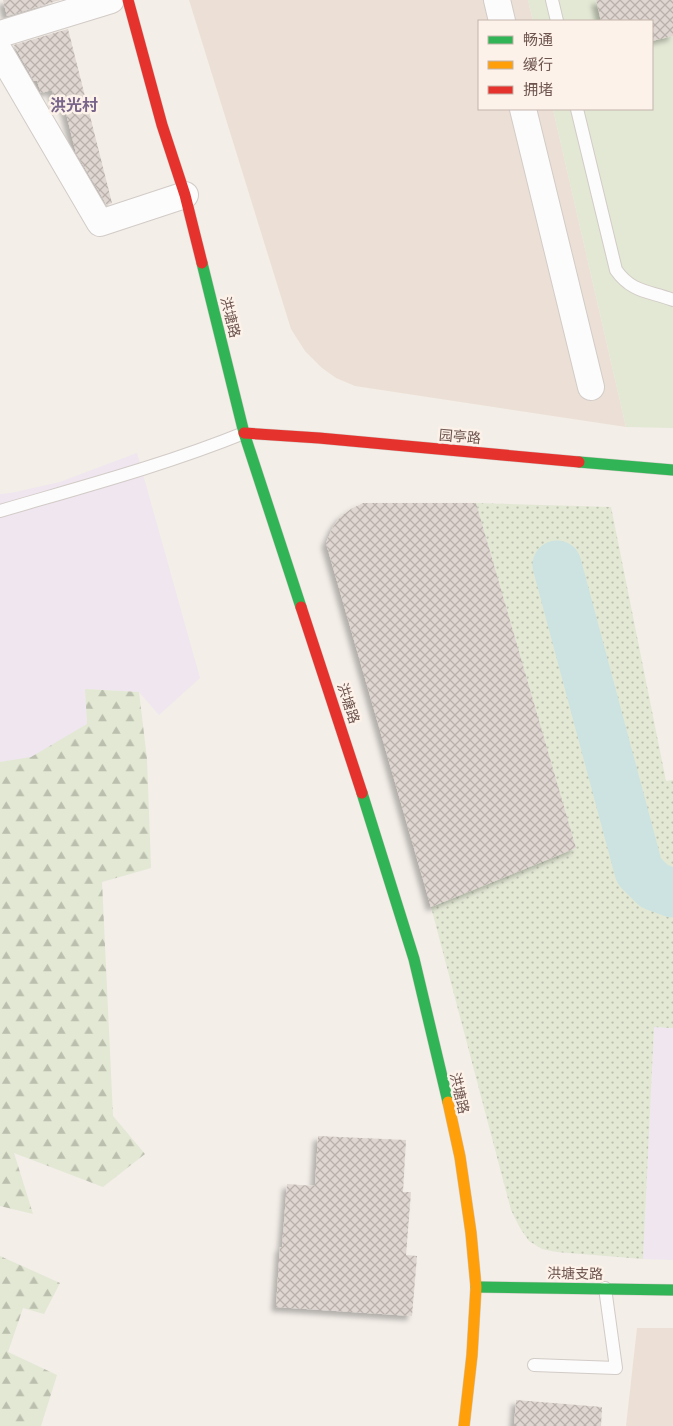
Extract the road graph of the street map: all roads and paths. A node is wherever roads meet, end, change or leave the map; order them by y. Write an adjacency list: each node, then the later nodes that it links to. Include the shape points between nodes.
1 (112, 0): 7 (street)
2 (128, 0): 11 (street, 洪塘路)
3 (496, 0): 5 (street)
4 (552, 0): 6 (lane)
5 (502, 20)
6 (557, 20)
7 (0, 34)
8 (0, 52): 11 (street, via 100,223)
9 (523, 110): 13 (street)
10 (577, 110): 12 (lane, via 616,270 632,286)
11 (185, 195): 14 (street, 洪塘路)
12 (673, 300)
13 (591, 387)
14 (244, 433): 15 (street, 园亭路); 16 (lane, via 141,470); 17 (street, 洪塘路, via 414,959 460,1157)
15 (673, 470)
16 (0, 511)
17 (476, 1287): 18 (street, 洪塘支路); 21 (street, 洪塘路)
18 (605, 1288): 19 (street, 洪塘支路); 20 (lane, via 616,1368)
19 (673, 1290)
20 (534, 1365)
21 (464, 1426)

